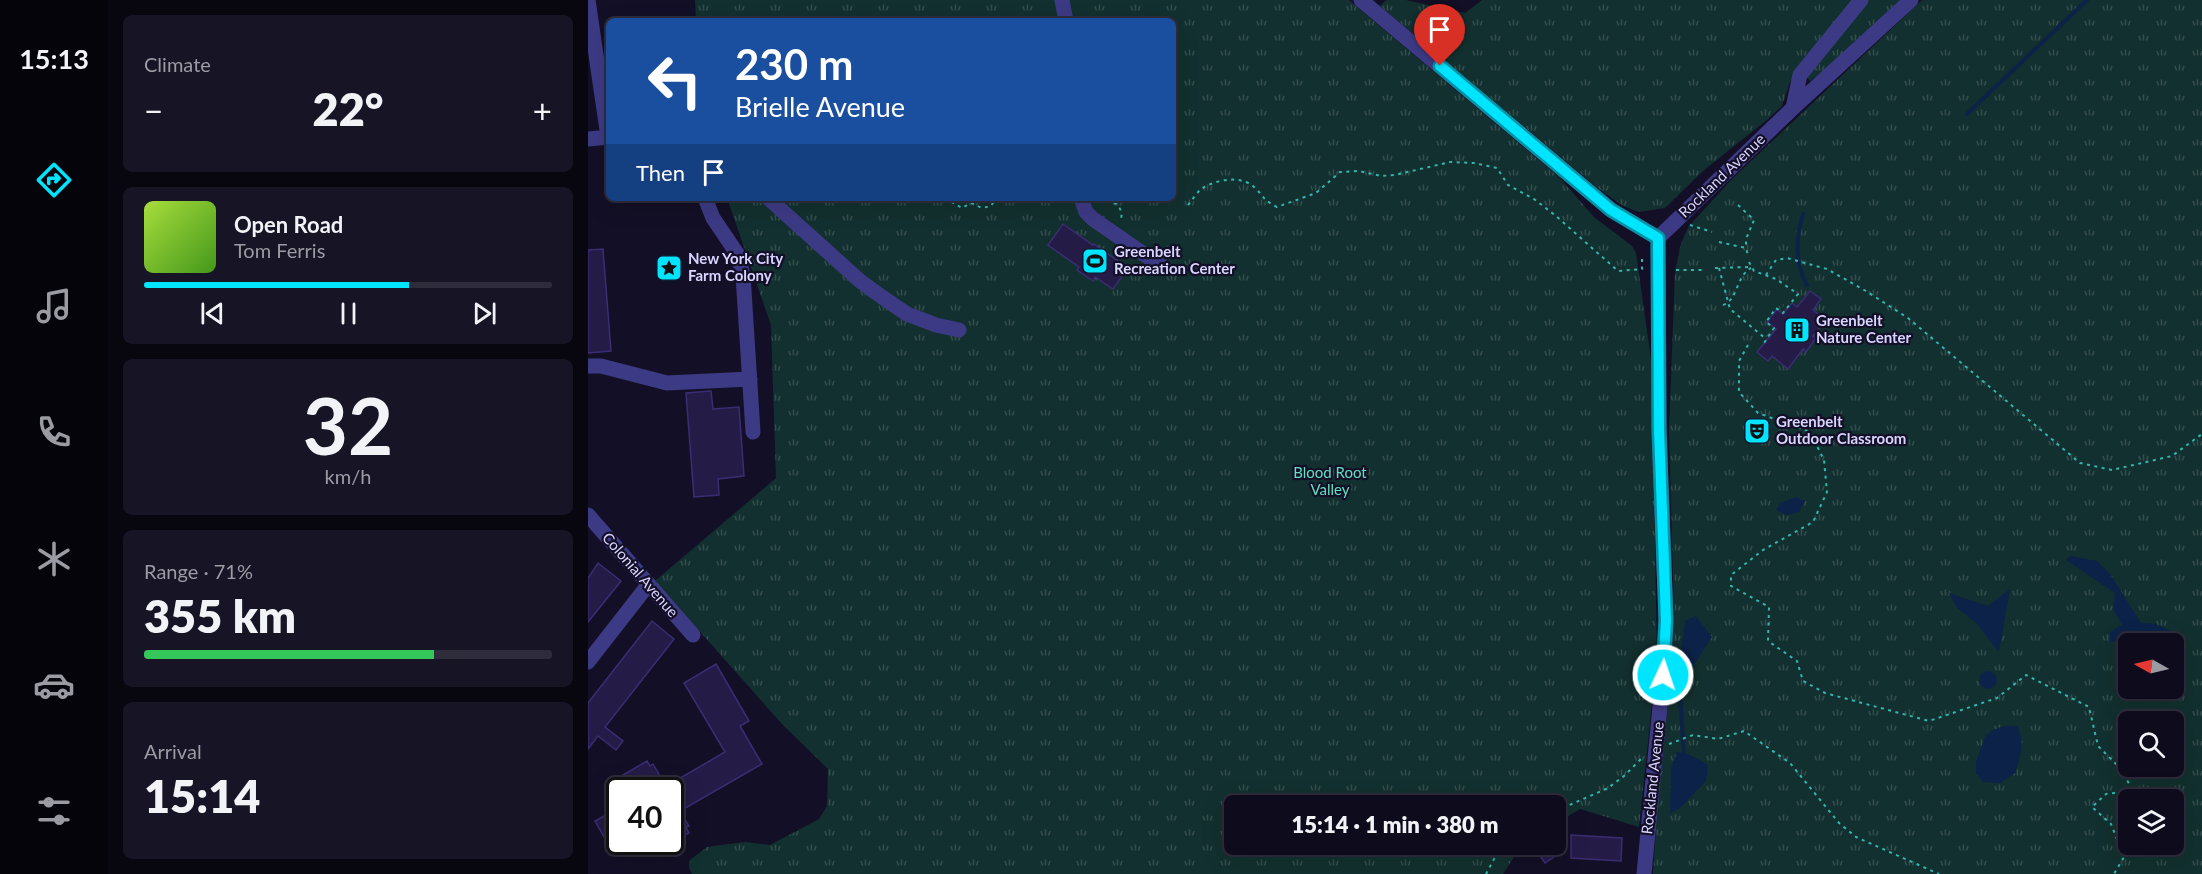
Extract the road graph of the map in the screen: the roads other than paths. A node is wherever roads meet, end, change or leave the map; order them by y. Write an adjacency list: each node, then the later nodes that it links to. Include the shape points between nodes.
1 (588, 0): 7 (street)
2 (1062, 0): 6 (street)
3 (1361, 0): 16 (street, via 1611,210)
4 (1861, 0): 9 (street, via 1800,75)
5 (1911, 0): 9 (street, Rockland Avenue)
6 (1065, 18)
7 (594, 49): 8 (street); 10 (street)
8 (606, 55)
9 (1793, 108): 16 (street, Rockland Avenue)
10 (606, 124)
11 (606, 137): 12 (street)
12 (588, 140)
13 (706, 201): 20 (street, via 738,255 743,275)
14 (771, 201): 18 (street, via 882,297 907,314)
15 (1083, 201): 17 (street, via 1093,219 1120,229)
16 (1658, 238): 26 (street, Rockland Avenue, via 1659,430 1666,620)
17 (1164, 268)
18 (959, 330)
19 (588, 366): 20 (street, via 667,383)
20 (750, 379): 21 (street)
21 (753, 432)
22 (588, 515): 23 (street, Colonial Avenue)
23 (648, 585): 24 (street, Colonial Avenue); 25 (street)
24 (693, 635)
25 (588, 662)
26 (1644, 874)

